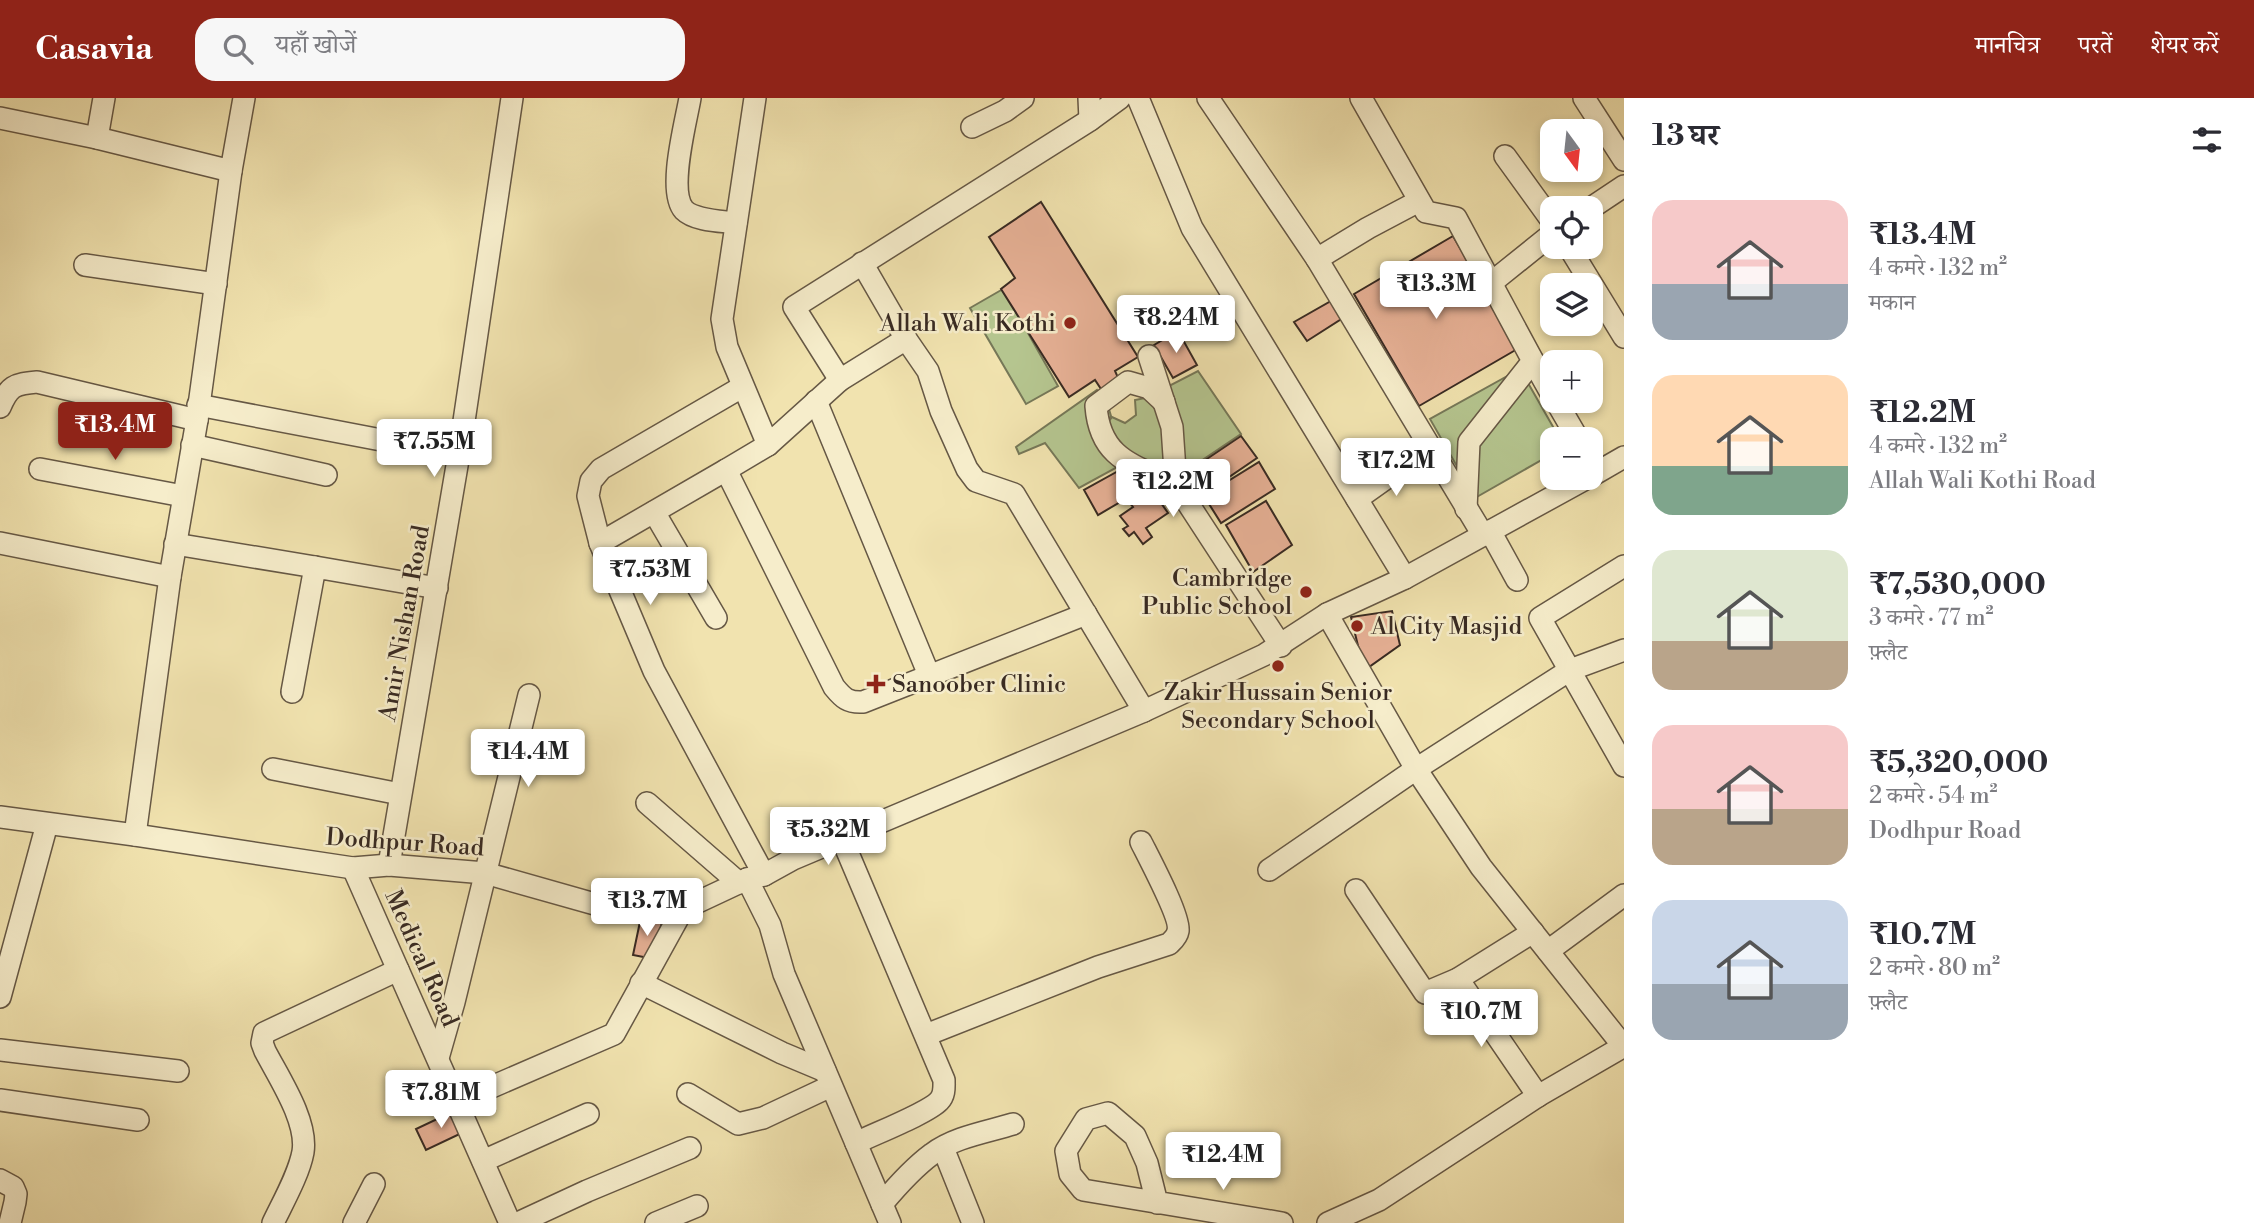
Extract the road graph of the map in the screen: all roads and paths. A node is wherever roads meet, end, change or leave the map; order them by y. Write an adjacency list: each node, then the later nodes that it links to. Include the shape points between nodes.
1 (104, 98): 16 (street)
2 (244, 98): 19 (street)
3 (512, 98): 45 (street, Amir Nishan Road)
4 (690, 98): 24 (street, via 677,178 681,204 694,216)
5 (755, 98): 24 (street)
6 (1023, 98): 15 (street)
7 (1089, 98): 14 (street)
8 (1120, 98): 14 (street)
9 (1138, 98): 55 (street, via 1192,228)
10 (1208, 98): 26 (street)
11 (1361, 98): 22 (street)
12 (1584, 98): 17 (street)
13 (0, 118): 16 (street)
14 (1090, 120): 28 (street)
15 (972, 127)
16 (97, 138): 19 (street)
17 (1621, 149)
18 (1505, 156): 23 (street)
19 (231, 171): 31 (street)
20 (1624, 186): 21 (street)
21 (1603, 200)
22 (1419, 201): 26 (street); 30 (street, via 1426,212 1456,218)
23 (1540, 204)
24 (736, 223): 38 (street, via 722,319)
25 (1540, 244): 30 (street)
26 (1317, 259): 56 (street)
27 (1576, 259): 32 (street)
28 (862, 263): 33 (street); 37 (street, via 794,307)
29 (85, 265): 31 (street)
30 (1491, 283): 35 (street)
31 (216, 284): 42 (street)
32 (1624, 337)
33 (906, 339): 37 (street); 68 (street, via 928,371 967,469 976,481 1014,494)
34 (1150, 356): 40 (street)
35 (1532, 361): 36 (street); 56 (street, via 1468,442)
36 (1540, 375)
37 (840, 380): 39 (street)
38 (742, 387): 44 (street); 60 (street, via 601,469 591,481 588,496)
39 (816, 401): 44 (street); 74 (street)
40 (1164, 402): 52 (street, via 1172,427); 52 (street, via 1149,388 1128,382 1096,406 1097,417 1109,449)
41 (0, 408): 42 (street, via 13,386 37,382)
42 (197, 412): 43 (street); 45 (street, via 397,443)
43 (192, 445): 51 (street); 54 (street)
44 (768, 445): 50 (street)
45 (460, 448): 67 (street, Amir Nishan Road)
46 (1624, 457): 48 (street, Dodhpur Road)
47 (1409, 462): 55 (street)
48 (1603, 467)
49 (40, 469): 54 (street)
50 (726, 470): 57 (street); 74 (street, via 844,699 863,702)
51 (326, 475)
52 (1176, 485): 71 (street)
53 (1560, 490): 58 (street, Dodhpur Road)
54 (183, 496): 61 (street)
55 (1357, 499): 65 (street)
56 (1466, 509): 58 (street)
57 (654, 512): 60 (street); 70 (street)
58 (1486, 533): 65 (street, Dodhpur Road); 66 (street)
59 (0, 543): 64 (street)
60 (600, 543): 93 (street)
61 (175, 544): 63 (street); 64 (street)
62 (1624, 566): 73 (street, via 1540,618)
63 (314, 567): 67 (street); 75 (street)
64 (170, 577): 86 (street)
65 (1405, 578): 69 (street, Dodhpur Road)
66 (1517, 580)
67 (437, 588): 82 (street, Amir Nishan Road)
68 (1086, 614): 74 (street); 77 (street)
69 (1327, 614): 71 (street, Dodhpur Road); 81 (street)
70 (716, 618)
71 (1281, 646): 77 (street, Dodhpur Road)
72 (1624, 650): 73 (street)
73 (1570, 670): 78 (street); 81 (street)
74 (929, 675)
75 (292, 692)
76 (529, 695): 92 (street)
77 (1144, 711): 87 (street, Dodhpur Road)
78 (1618, 736): 79 (street)
79 (1624, 765)
80 (273, 769): 82 (street)
81 (1416, 769): 91 (street); 97 (street, via 1481,867)
82 (400, 794): 89 (street, Amir Nishan Road)
83 (647, 803): 93 (street)
84 (0, 817): 85 (street, Dodhpur Road)
85 (47, 824): 86 (street, Dodhpur Road); 102 (street)
86 (135, 835): 90 (street, Dodhpur Road)
87 (842, 839): 93 (street, Dodhpur Road); 103 (street)
88 (1141, 842): 103 (street, via 1175,915 1179,928 1175,938)
89 (389, 865): 90 (street, Dodhpur Road); 92 (street, Dodhpur Road)
90 (354, 868): 99 (street, Medical Road)
91 (1269, 870)
92 (485, 873): 96 (street, Dodhpur Road, via 623,912); 106 (street)
93 (750, 879): 96 (street, Dodhpur Road); 108 (street)
94 (1356, 890): 100 (street, via 1425,993)
95 (1624, 895): 98 (street)
96 (683, 909): 101 (street)
97 (1533, 932): 98 (street); 100 (street)
98 (1548, 951): 104 (street)
99 (398, 970): 106 (street, Medical Road); 127 (street, via 264,1032 265,1051 304,1134 303,1153)
100 (1458, 979): 110 (street)
101 (641, 983): 108 (street); 112 (street, via 614,1034)
102 (0, 997)
103 (926, 1035): 116 (street, via 944,1080 940,1100)
104 (1624, 1046): 110 (street)
105 (0, 1050): 107 (street)
106 (438, 1058): 112 (street, Medical Road)
107 (178, 1071)
108 (828, 1078): 109 (street, via 764,1118 738,1124); 116 (street)
109 (688, 1094)
110 (1538, 1096): 132 (street, via 1379,1200)
111 (0, 1100): 114 (street)
112 (457, 1102): 119 (street, Medical Road)
113 (588, 1114): 119 (street)
114 (138, 1120)
115 (1013, 1124): 118 (street)
116 (856, 1143): 124 (street)
117 (690, 1148): 125 (street)
118 (943, 1148): 124 (street, via 908,1175); 130 (street)
119 (483, 1161): 125 (street, Medical Road)
120 (0, 1180): 126 (street, via 16,1194)
121 (374, 1184): 128 (street)
122 (1157, 1203): 122 (street, via 1083,1191 1070,1174 1066,1151 1086,1119 1108,1113 1135,1136); 131 (street)
123 (697, 1206): 129 (street)
124 (886, 1214)
125 (507, 1220)
126 (10, 1223)
127 (273, 1223)
128 (354, 1223)
129 (656, 1223)
130 (973, 1223)
131 (1282, 1223)
132 (1328, 1223)

